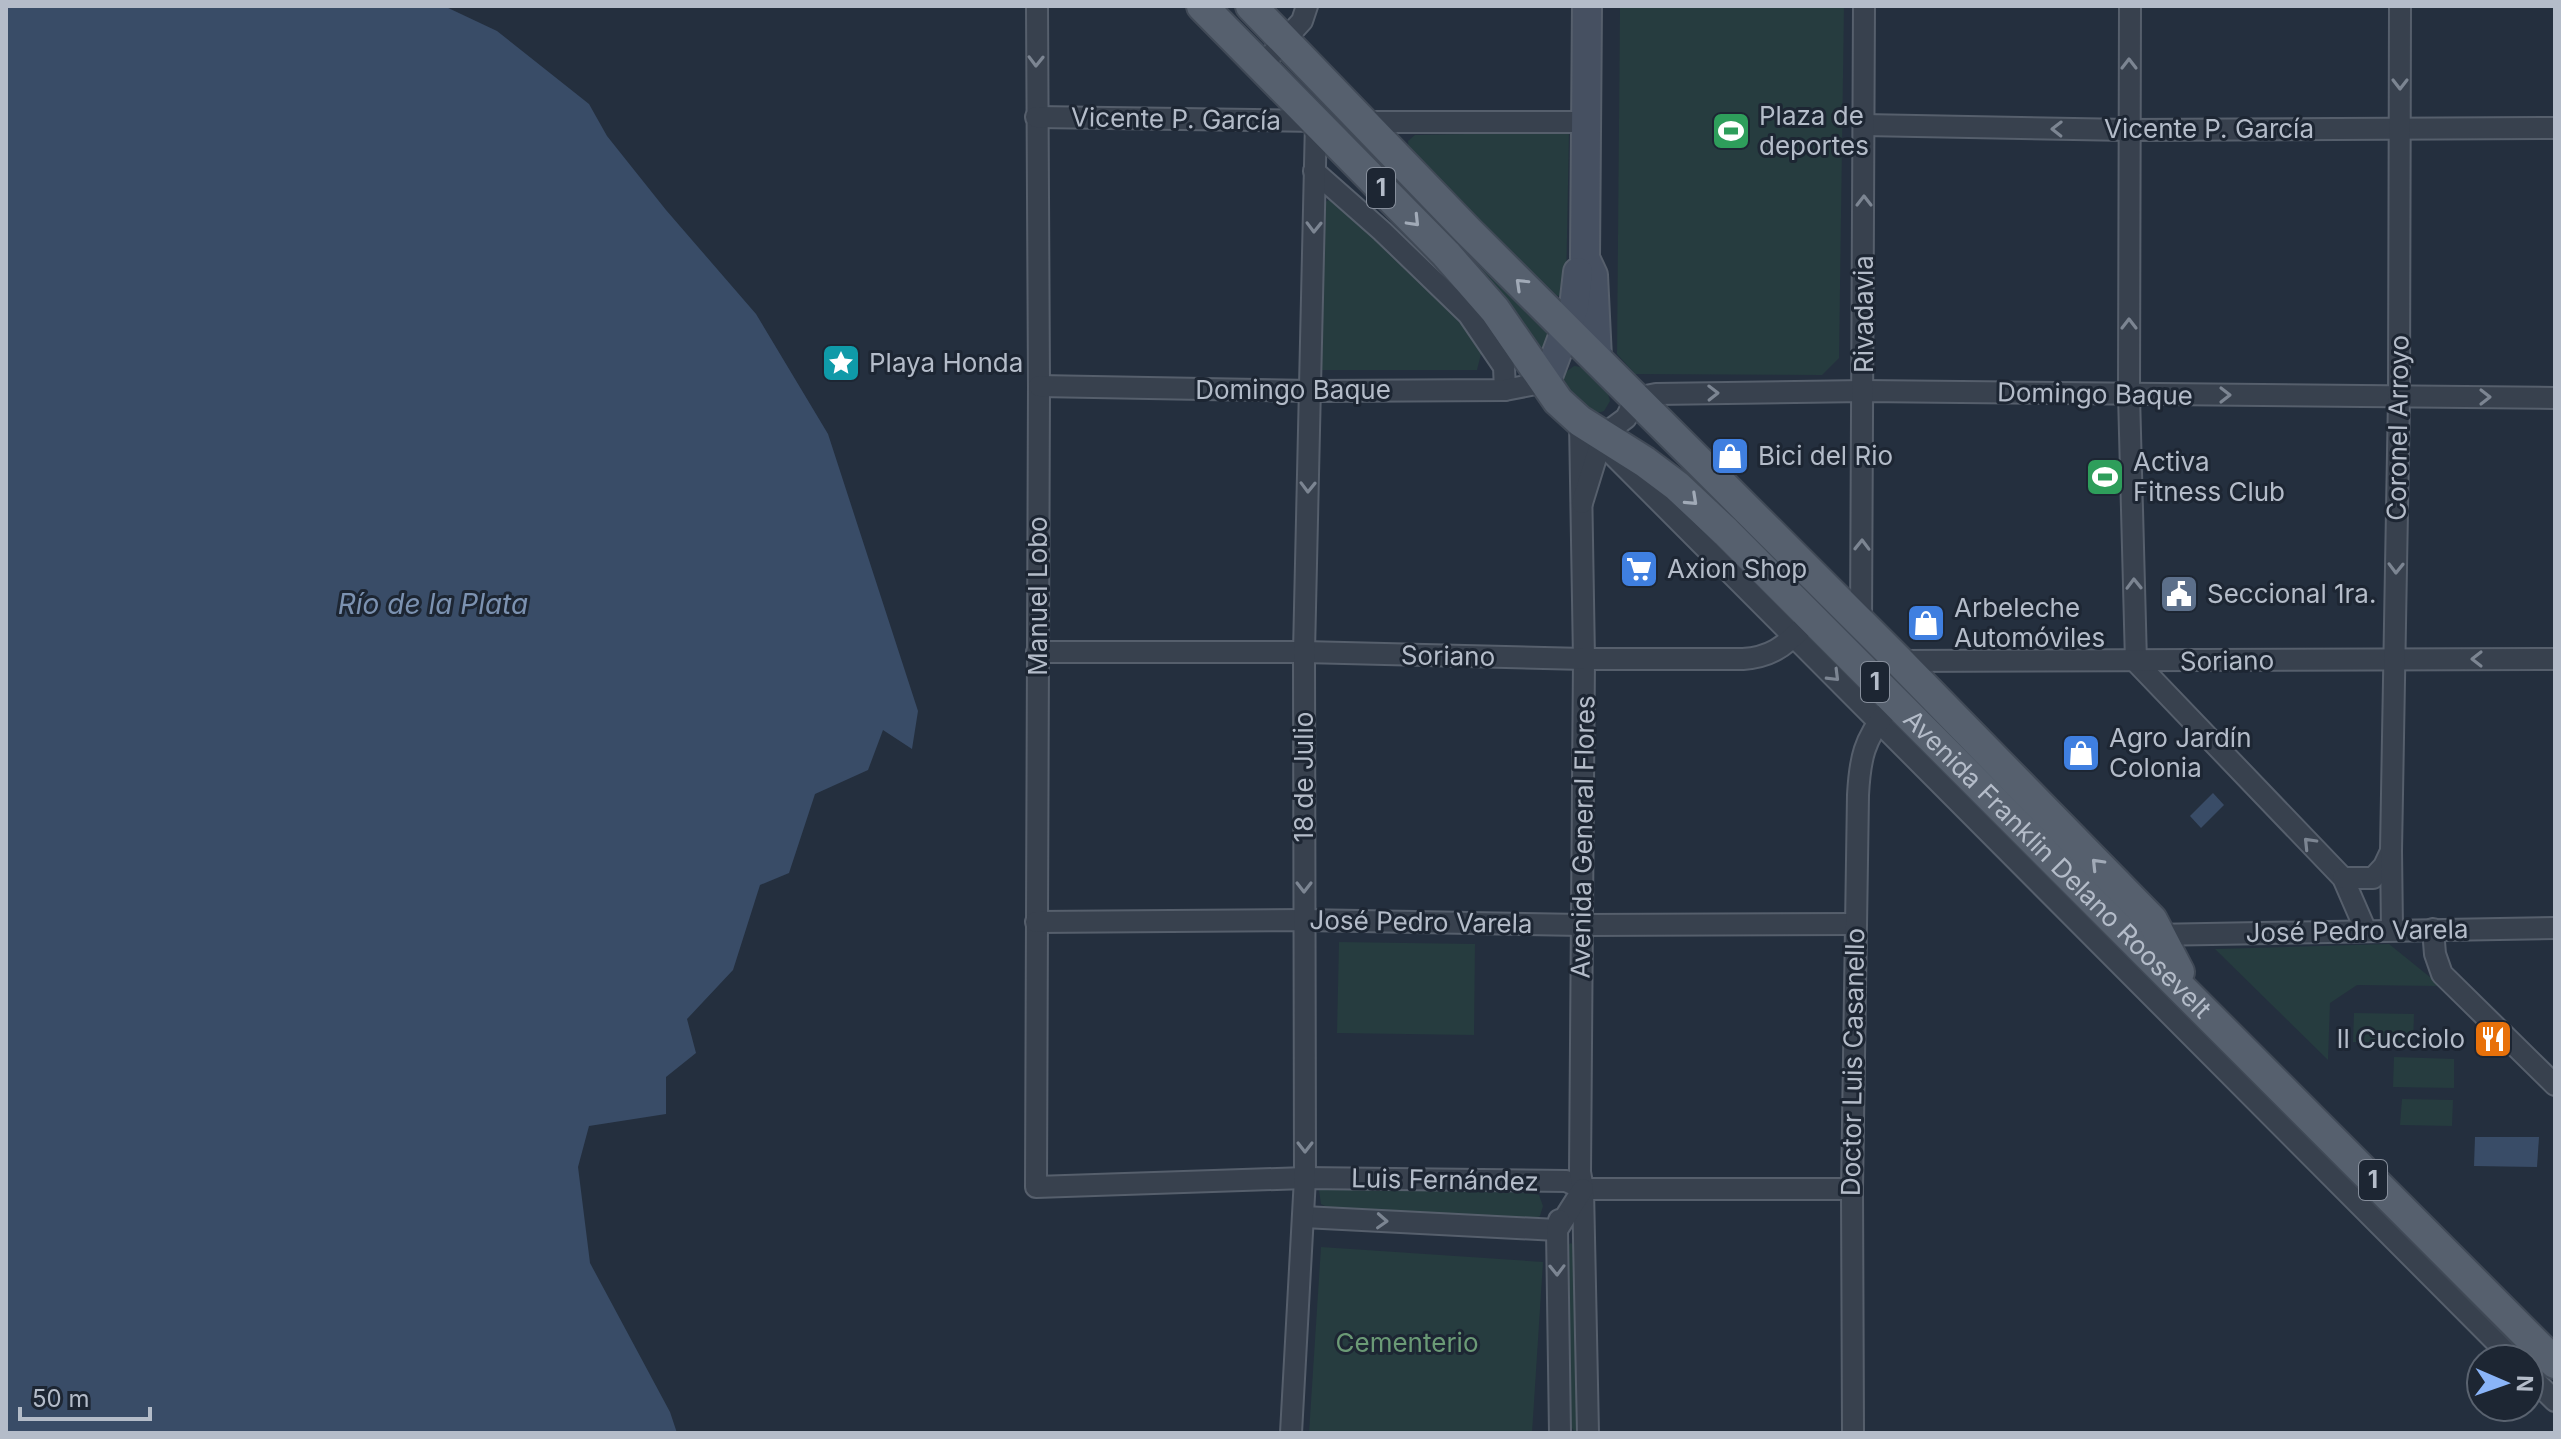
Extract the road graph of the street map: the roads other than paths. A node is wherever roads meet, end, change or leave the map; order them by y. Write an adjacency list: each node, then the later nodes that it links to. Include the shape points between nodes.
1 (1037, 6): 12 (street, Manuel Lobo, one-way to 12)
2 (1202, 6): 10 (main road, 1)
3 (1251, 6): 9 (main road, 1)
4 (1307, 6): 9 (street)
5 (1587, 6): 15 (street)
6 (1864, 6): 16 (street, Rivadavia)
7 (2130, 6): 19 (street, one-way to 7)
8 (2400, 6): 17 (street, Coronel Arroyo, one-way to 17)
9 (1286, 40): 10 (street); 11 (main road, 1)
10 (1261, 66): 13 (main road, 1)
11 (1339, 97): 13 (street); 14 (main road, 1)
12 (1036, 117): 13 (street, Vicente P. García); 25 (street, Manuel Lobo)
13 (1316, 121): 20 (street, 18 de Julio); 24 (main road, 1, one-way to 24, via 1446,254 1495,310)
14 (1362, 122): 15 (street); 22 (main road, 1, one-way to 14)
15 (1586, 122): 21 (street)
16 (1864, 125): 19 (street, Vicente P. García, one-way to 16); 28 (street, Rivadavia, one-way to 16)
17 (2401, 127): 18 (street, Vicente P. García); 19 (street, Vicente P. García); 30 (street, Coronel Arroyo)
18 (2555, 128)
19 (2129, 130): 29 (street, one-way to 19)
20 (1314, 171): 26 (street, via 1468,314 1504,367); 27 (street, 18 de Julio, one-way to 27)
21 (1585, 258): 22 (street, via 1578,268 1577,298); 23 (street, via 1593,275)
22 (1567, 329): 23 (main road, 1); 24 (street)
23 (1597, 358): 31 (main road, Avenida Franklin Delano Roosevelt / 1)
24 (1546, 382): 26 (street, Domingo Baque); 33 (main road, Avenida Franklin Delano Roosevelt / 1, via 1558,401)
25 (1039, 386): 27 (street, Domingo Baque); 38 (street, Manuel Lobo)
26 (1505, 390): 27 (street, Domingo Baque)
27 (1311, 391): 39 (street, 18 de Julio, one-way to 39)
28 (1864, 391): 29 (street, Domingo Baque); 31 (street, Domingo Baque, one-way to 28); 36 (street, Rivadavia, one-way to 28)
29 (2129, 395): 30 (street, Domingo Baque, one-way to 30); 44 (street, one-way to 29)
30 (2399, 397): 32 (street, Domingo Baque, one-way to 32); 41 (street, Coronel Arroyo, one-way to 41)
31 (1636, 398): 33 (street, via 1626,418); 35 (main road, Avenida Franklin Delano Roosevelt / 1)
32 (2555, 398)
33 (1594, 433): 34 (street, Avenida General Flores); 34 (street, Avenida General Flores); 37 (main road, Avenida Franklin Delano Roosevelt / 1, one-way to 37, via 1677,486)
34 (1582, 503): 40 (street, Avenida General Flores)
35 (1834, 596): 36 (main road, Avenida Franklin Delano Roosevelt / 1); 37 (street, Soriano)
36 (1861, 623): 43 (main road, Avenida Franklin Delano Roosevelt / 1)
37 (1803, 627): 40 (street, Soriano, via 1777,651 1758,658); 46 (main road, Avenida Franklin Delano Roosevelt / 1, one-way to 46)
38 (1037, 652): 39 (street, Soriano); 50 (street, Manuel Lobo)
39 (1304, 652): 40 (street, Soriano); 49 (street, 18 de Julio, one-way to 49)
40 (1584, 659): 52 (street, Avenida General Flores)
41 (2394, 659): 42 (street, Soriano, one-way to 41); 44 (street, Soriano); 47 (street, Coronel Arroyo)
42 (2555, 659)
43 (1899, 661): 44 (street, Soriano); 45 (main road, Avenida Franklin Delano Roosevelt / 1)
44 (2136, 662): 48 (street, one-way to 44)
45 (1925, 688): 46 (street); 57 (main road, Avenida Franklin Delano Roosevelt / 1, one-way to 45)
46 (1892, 711): 51 (street, Doctor Luis Casanello, via 1867,739 1861,761); 57 (main road, Avenida Franklin Delano Roosevelt / 1)
47 (2391, 851): 48 (street, via 2373,878); 55 (street, Coronel Arroyo)
48 (2343, 878): 56 (street)
49 (1304, 920): 50 (street, José Pedro Varela); 52 (street, José Pedro Varela); 59 (street, 18 de Julio, one-way to 59)
50 (1036, 922): 61 (street, Manuel Lobo)
51 (1854, 924): 52 (street, José Pedro Varela); 62 (street, Doctor Luis Casanello)
52 (1582, 925): 60 (street, Avenida General Flores)
53 (2555, 928): 54 (street, José Pedro Varela)
54 (2433, 929): 55 (street, José Pedro Varela); 58 (street, via 2442,974)
55 (2392, 930): 56 (street, José Pedro Varela)
56 (2366, 931): 57 (street, José Pedro Varela)
57 (2138, 936): 65 (street); 66 (main road, Avenida Franklin Delano Roosevelt / 1)
58 (2555, 1085)
59 (1305, 1178): 60 (street, Luis Fernández); 61 (street, Luis Fernández); 63 (street, 18 de Julio)
60 (1576, 1181): 62 (street, Luis Fernández); 64 (street); 69 (street, Avenida General Flores)
61 (1036, 1187)
62 (1852, 1189): 70 (street, Doctor Luis Casanello)
63 (1304, 1217): 64 (street, one-way to 64); 67 (street, 18 de Julio)
64 (1557, 1230): 68 (street, one-way to 68)
65 (2499, 1343)
66 (2555, 1363)
67 (1291, 1433)
68 (1560, 1433)
69 (1588, 1433)
70 (1853, 1433)

